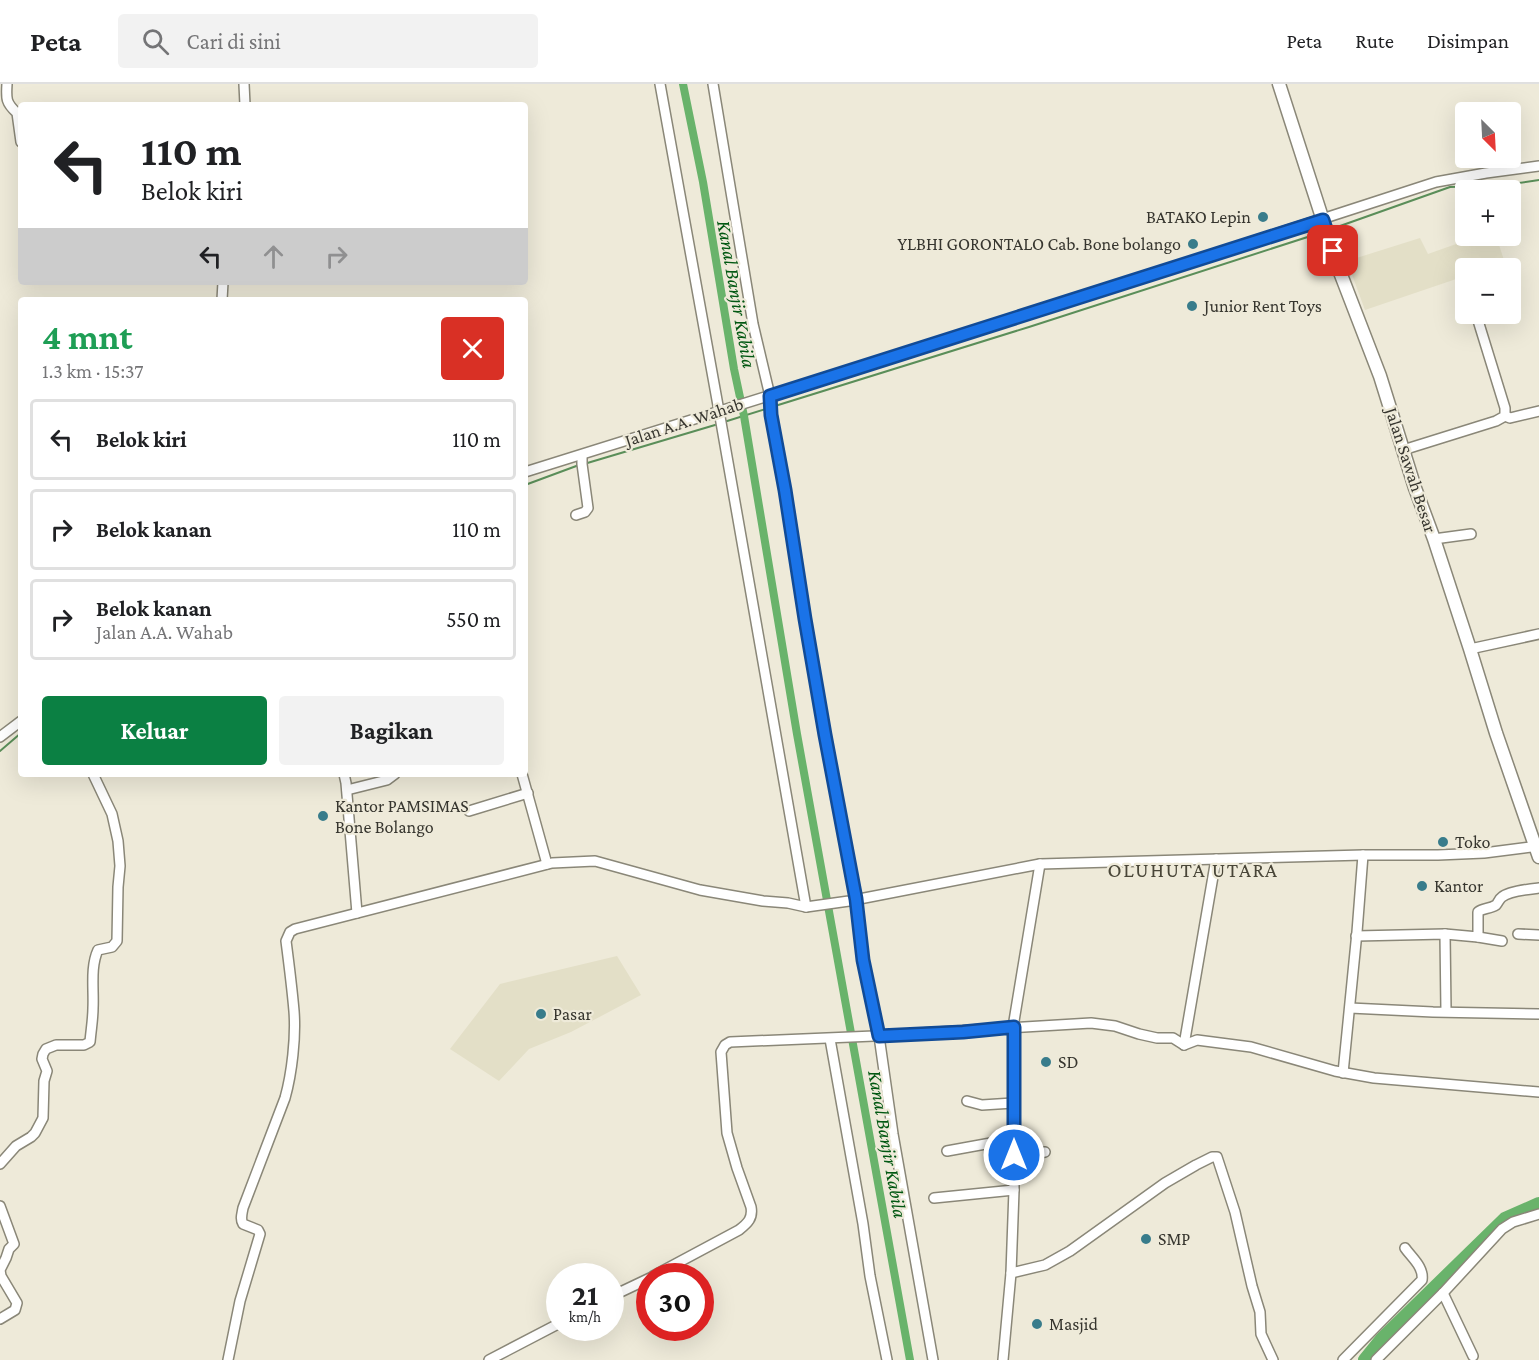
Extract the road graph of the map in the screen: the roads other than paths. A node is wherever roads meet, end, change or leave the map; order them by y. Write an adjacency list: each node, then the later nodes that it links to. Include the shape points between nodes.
1 (7, 84): 7 (street, via 7,99)
2 (244, 84): 6 (street)
3 (660, 84): 12 (street)
4 (713, 84): 11 (street)
5 (1279, 84): 9 (main road, Jalan Sawah Besar)
6 (245, 102)
7 (18, 120)
8 (1539, 166): 9 (street, Jalan A.A. Wahab, via 1436,182)
9 (1323, 220): 11 (street, Jalan A.A. Wahab); 15 (main road, Jalan Sawah Besar)
10 (1479, 324): 14 (street)
11 (766, 396): 12 (street, Jalan A.A. Wahab); 38 (street)
12 (724, 409): 16 (street, Jalan A.A. Wahab); 39 (street)
13 (1539, 411): 14 (street)
14 (1506, 416): 15 (street)
15 (1403, 450): 20 (main road, Jalan Sawah Besar)
16 (582, 461): 17 (street, Jalan A.A. Wahab); 18 (street, via 588,508)
17 (528, 471)
18 (576, 514)
19 (1471, 534): 20 (street)
20 (1434, 539): 22 (main road, Jalan Sawah Besar)
21 (1539, 634): 22 (street)
22 (1470, 649): 32 (main road, Jalan Sawah Besar)
23 (18, 723): 24 (street)
24 (0, 737)
25 (94, 777): 62 (street, via 112,814 118,841 117,941 96,953 90,1042 46,1049 42,1059 47,1071 43,1118 35,1133)
26 (345, 777): 29 (street)
27 (390, 777): 29 (street)
28 (523, 777): 30 (street)
29 (347, 790): 40 (street)
30 (528, 793): 31 (street); 35 (street)
31 (469, 811)
32 (1538, 850): 33 (street)
33 (1363, 855): 34 (street); 44 (street)
34 (1215, 859): 36 (street); 53 (street)
35 (547, 864): 39 (street, via 595,861 700,891); 40 (street)
36 (1040, 864): 38 (street); 50 (street)
37 (1539, 888): 45 (street, via 1511,893 1497,904 1480,909)
38 (852, 900): 39 (street); 51 (street)
39 (810, 906)
40 (357, 913): 74 (street, via 295,929 286,941 294,1012 290,1082 243,1208 243,1224 260,1234)
41 (1445, 933): 44 (street); 45 (street); 48 (street)
42 (1518, 934): 43 (street)
43 (1539, 934)
44 (1356, 936): 47 (street)
45 (1478, 937): 46 (street)
46 (1502, 941)
47 (1350, 1008): 48 (street); 54 (street)
48 (1446, 1011): 49 (street)
49 (1539, 1014)
50 (1014, 1027): 51 (street); 53 (street, via 1103,1024 1157,1038 1173,1038); 57 (street)
51 (877, 1036): 52 (street); 77 (street)
52 (835, 1038): 68 (street, via 724,1045 721,1052 728,1133 752,1213 739,1230); 76 (street, via 870,1276)
53 (1184, 1045): 54 (street, via 1197,1040 1251,1047)
54 (1343, 1072): 55 (street)
55 (1539, 1092)
56 (967, 1101): 57 (street, via 982,1105)
57 (1013, 1103): 58 (street)
58 (1013, 1139): 59 (street); 61 (street)
59 (947, 1151)
60 (1045, 1152): 61 (street)
61 (1014, 1155): 63 (street)
62 (0, 1164)
63 (1014, 1190): 64 (street); 69 (street)
64 (934, 1198)
65 (0, 1206): 71 (street, via 14,1244 0,1270 1,1276 17,1303 15,1310)
66 (1539, 1214): 70 (street, via 1503,1229)
67 (1405, 1248): 80 (street, via 1422,1270 1422,1280)
68 (677, 1263)
69 (1011, 1273): 78 (street); 79 (street, via 1045,1265 1070,1251 1165,1183 1217,1157 1260,1312 1261,1334)
70 (1443, 1293): 73 (street); 81 (street)
71 (0, 1319)
72 (546, 1330): 75 (street)
73 (1473, 1356)
74 (228, 1360)
75 (489, 1360)
76 (887, 1360)
77 (933, 1360)
78 (1003, 1360)
79 (1273, 1360)
80 (1343, 1360)
81 (1377, 1360)

